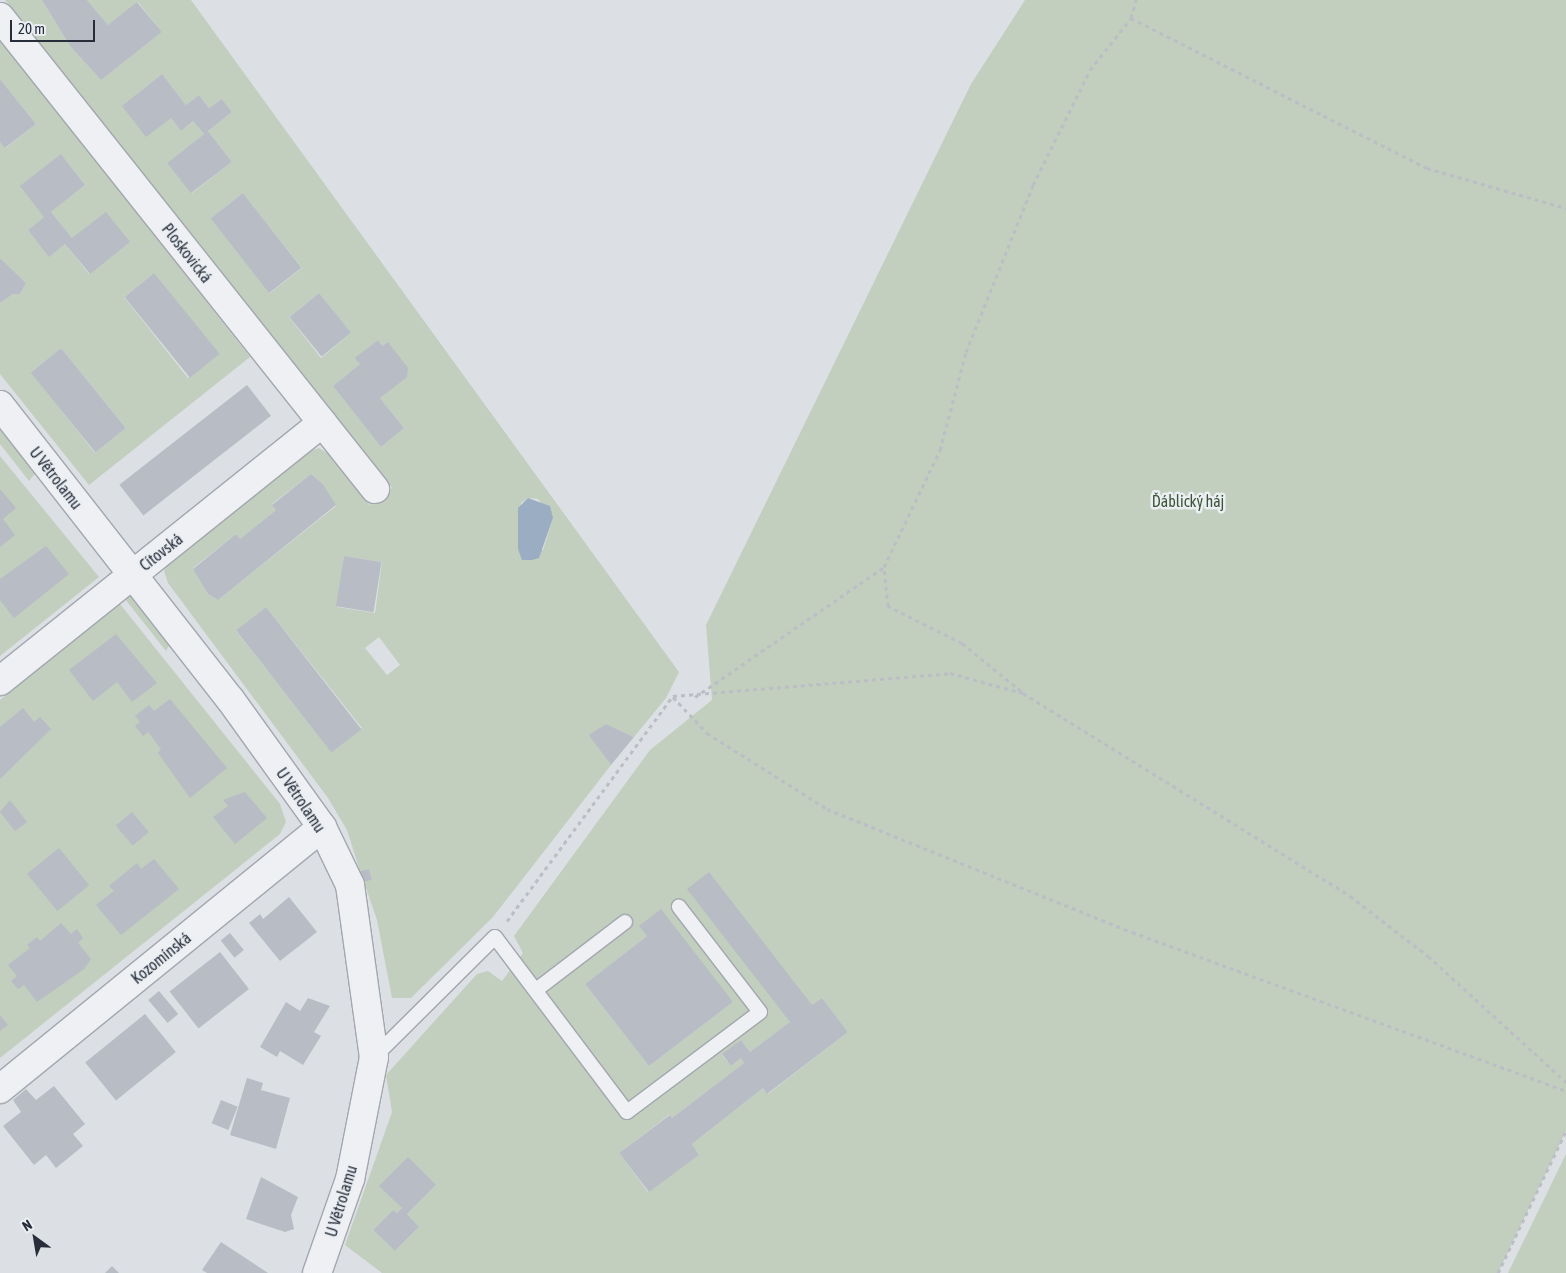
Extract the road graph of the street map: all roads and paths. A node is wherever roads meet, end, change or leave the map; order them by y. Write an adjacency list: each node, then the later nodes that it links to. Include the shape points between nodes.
1 (1136, 0): 3 (path)
2 (0, 17): 6 (street, Ploskovická)
3 (1132, 18): 4 (path, via 1427,168); 8 (path, via 1090,70 1033,185 966,352 940,450)
4 (1566, 208)
5 (0, 405): 9 (street, U Větrolamu)
6 (322, 423): 7 (street, Ploskovická); 9 (street, Cítovská)
7 (375, 489)
8 (884, 567): 11 (path, via 888,606 962,643); 13 (path)
9 (131, 575): 10 (street, Cítovská); 14 (street, U Větrolamu, via 230,699)
10 (0, 681)
11 (1023, 693): 13 (path, via 950,673); 20 (path, via 1350,896 1428,956)
12 (673, 696): 13 (path); 17 (path); 22 (path, via 707,733 827,809 1132,932)
13 (694, 697)
14 (322, 827): 19 (street, U Větrolamu, via 350,884); 21 (street, Kozomínská)
15 (679, 907): 18 (lane, via 760,1012 627,1112)
16 (625, 922): 18 (lane)
17 (496, 937): 18 (lane); 19 (lane)
18 (536, 990)
19 (374, 1057): 24 (street, U Větrolamu, via 350,1179)
20 (1566, 1082)
21 (0, 1089)
22 (1566, 1091)
23 (1566, 1131): 25 (path)
24 (317, 1273)
25 (1498, 1273)

